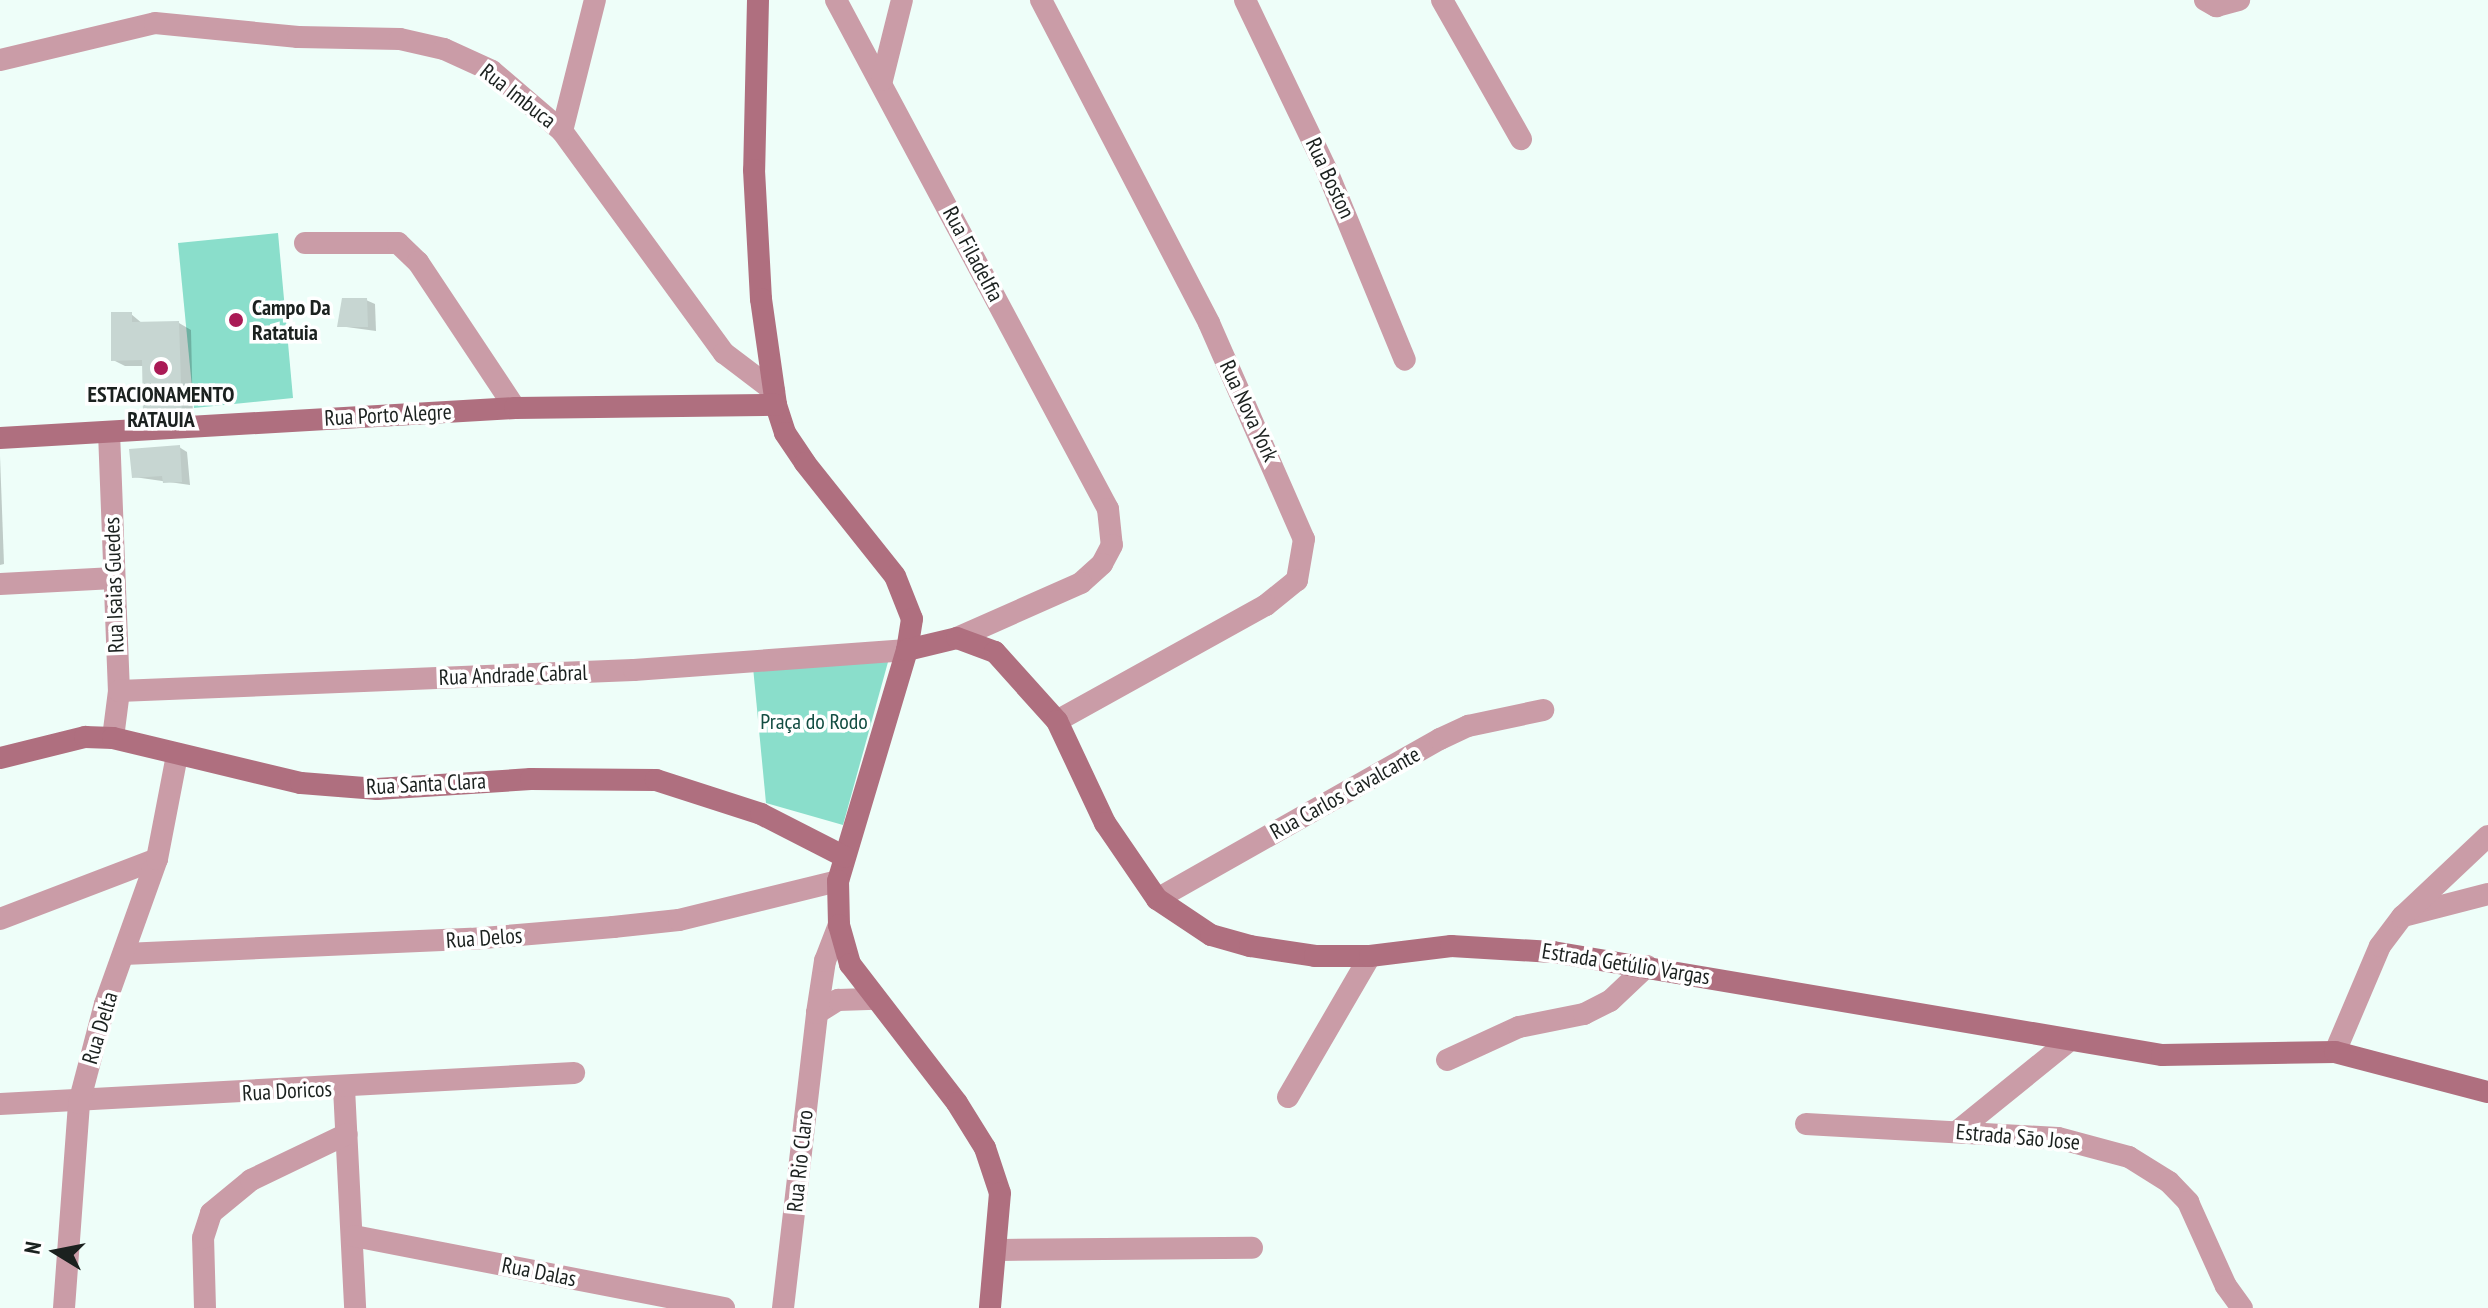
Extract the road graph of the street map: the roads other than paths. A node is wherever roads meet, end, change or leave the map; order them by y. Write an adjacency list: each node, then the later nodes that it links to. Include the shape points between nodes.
1 (595, 0): 12 (street)
2 (758, 0): 16 (main road, via 754,170 761,299)
3 (836, 0): 11 (street, Rua Filadelfia)
4 (902, 0): 11 (street)
5 (1041, 0): 26 (street, Rua Nova York, via 1209,323 1304,539 1297,580 1266,605)
6 (1245, 0): 15 (street, Rua Boston, via 1327,171)
7 (1442, 0): 13 (street)
8 (2205, 0): 9 (street, via 2216,6)
9 (2239, 0)
10 (0, 60): 12 (street, Rua Imbuca, via 155,23 298,37 400,39 444,49 492,71)
11 (882, 80): 22 (street, Rua Filadelfia, via 1108,509 1112,545 1081,583)
12 (562, 131): 16 (street, Rua Imbuca, via 724,353)
13 (1521, 139)
14 (305, 243): 17 (street, via 398,243 418,262)
15 (1405, 360)
16 (775, 398): 17 (main road, Rua Porto Alegre); 23 (main road, via 785,433 805,463 881,555 906,594 912,619)
17 (515, 408): 18 (main road, Rua Porto Alegre)
18 (109, 432): 19 (main road, Rua Porto Alegre); 20 (street, Rua Isaias Guedes)
19 (0, 438)
20 (114, 578): 21 (street); 24 (street, Rua Isaias Guedes)
21 (0, 584)
22 (957, 638): 23 (main road); 26 (main road, Estrada Getúlio Vargas, via 995,652)
23 (907, 650): 24 (street, Rua Andrade Cabral, via 634,670); 31 (main road)
24 (119, 691): 27 (street, Rua Isaias Guedes)
25 (1543, 710): 35 (street, Rua Carlos Cavalcante, via 1468,726 1440,739)
26 (1057, 721): 35 (main road, Estrada Getúlio Vargas, via 1105,823)
27 (113, 738): 28 (main road, Rua Santa Clara); 29 (main road, Rua Santa Clara, via 85,737)
28 (177, 755): 31 (main road, Rua Santa Clara, via 301,783 377,789 531,779 656,780 761,814); 32 (street, Rua Delta)
29 (0, 758)
30 (2488, 836): 36 (street)
31 (845, 857): 33 (main road)
32 (157, 859): 37 (street); 39 (street, Rua Delta)
33 (838, 881): 38 (main road); 39 (street, Rua Delos, via 679,920 613,927 471,939)
34 (2488, 894): 36 (street)
35 (1157, 899): 40 (main road, Estrada Getúlio Vargas, via 1211,935 1250,946 1315,956)
36 (2402, 917): 45 (street, via 2362,979)
37 (0, 919)
38 (839, 925): 42 (main road, via 850,964); 43 (street, Rua Rio Claro, via 825,961)
39 (124, 954): 51 (street, Rua Delta)
40 (1370, 956): 41 (main road, Estrada Getúlio Vargas, via 1451,946 1502,947); 50 (street)
41 (1647, 966): 44 (main road, Estrada Getúlio Vargas); 46 (street, via 1610,1001 1584,1014 1519,1027)
42 (876, 999): 43 (street, via 838,1000); 58 (main road, via 985,1148 1000,1193)
43 (817, 1013): 63 (street, Rua Rio Claro)
44 (2069, 1041): 45 (main road, Estrada Getúlio Vargas, via 2162,1055); 54 (street)
45 (2335, 1052): 49 (main road, Estrada Getúlio Vargas)
46 (1447, 1060)
47 (574, 1073): 48 (street, Rua Doricos)
48 (344, 1088): 51 (street, Rua Doricos); 55 (street)
49 (2488, 1092)
50 (1288, 1097)
51 (79, 1103): 52 (street, Rua Doricos); 59 (street, Rua Delta)
52 (0, 1104)
53 (1806, 1124): 54 (street, Estrada Sāo Jose)
54 (1959, 1130): 65 (street, Estrada Sāo Jose, via 2099,1146 2169,1182 2188,1202 2226,1286)
55 (347, 1134): 56 (street); 60 (street, via 251,1180 211,1213 203,1238)
56 (354, 1236): 61 (street); 62 (street, Rua Dalas)
57 (1252, 1248): 58 (street)
58 (999, 1250): 64 (main road)
59 (64, 1308)
60 (205, 1308)
61 (355, 1308)
62 (724, 1308)
63 (783, 1308)
64 (990, 1308)
65 (2242, 1308)

